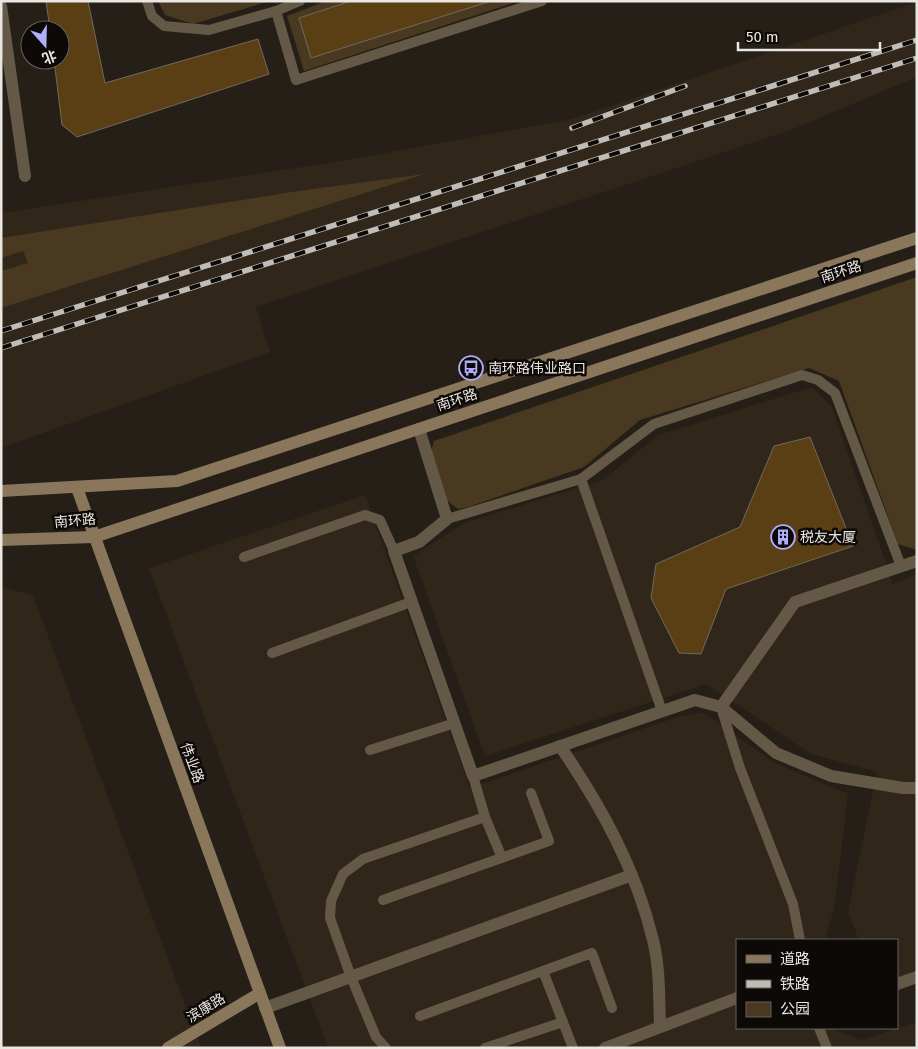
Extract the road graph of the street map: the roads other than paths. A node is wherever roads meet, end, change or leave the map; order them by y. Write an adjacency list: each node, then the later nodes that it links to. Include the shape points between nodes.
1 (146, 1): 5 (lane, via 152,16 164,26 209,30)
2 (300, 1): 5 (lane)
3 (542, 1): 5 (lane, via 296,80)
4 (1, 6): 6 (street)
5 (276, 11)
6 (25, 176)
7 (917, 238): 11 (main road, 南环路, via 177,481)
8 (917, 262): 9 (main road, 南环路)
9 (419, 429): 13 (street); 14 (main road, 南环路)
10 (581, 479): 13 (lane); 19 (lane, via 654,424 802,375 818,380 835,393); 23 (lane)
11 (77, 488): 12 (main road, 南环路); 14 (main road, 伟业路)
12 (1, 490)
13 (447, 520): 16 (street, via 419,542)
14 (94, 537): 15 (main road, 南环路); 39 (main road, 伟业路)
15 (1, 540)
16 (394, 551): 17 (lane, via 380,520 365,515); 20 (street)
17 (244, 557)
18 (917, 561): 19 (street)
19 (901, 566): 22 (street, via 795,602)
20 (411, 602): 21 (lane); 24 (street)
21 (272, 652)
22 (721, 707): 23 (street, via 695,700); 28 (street, via 785,757 831,776); 34 (lane, via 740,768 793,904)
23 (662, 711): 25 (street)
24 (454, 722): 26 (lane); 27 (street)
25 (560, 746): 27 (street); 32 (street, via 592,794)
26 (370, 750)
27 (473, 776): 30 (lane)
28 (917, 788)
29 (531, 793): 31 (lane, via 549,841)
30 (485, 817): 31 (lane); 37 (lane, via 363,859 343,874 331,900 330,918)
31 (502, 858): 33 (lane)
32 (632, 874): 37 (street); 45 (street, via 654,942)
33 (383, 900)
34 (800, 939)
35 (543, 971): 42 (lane, via 592,953); 43 (lane); 44 (lane)
36 (917, 976): 38 (street)
37 (351, 977): 41 (street); 49 (lane, via 376,1037)
38 (898, 984)
39 (260, 993): 41 (main road, 伟业路); 47 (main road, 滨康路)
40 (736, 998): 45 (street)
41 (265, 1008): 48 (main road, 伟业路)
42 (612, 1008)
43 (420, 1016)
44 (563, 1022): 50 (lane); 51 (lane)
45 (660, 1027): 52 (street)
46 (819, 1029): 53 (lane)
47 (168, 1048)
48 (280, 1048)
49 (386, 1048)
50 (485, 1048)
51 (573, 1048)
52 (606, 1048)
53 (827, 1048)

